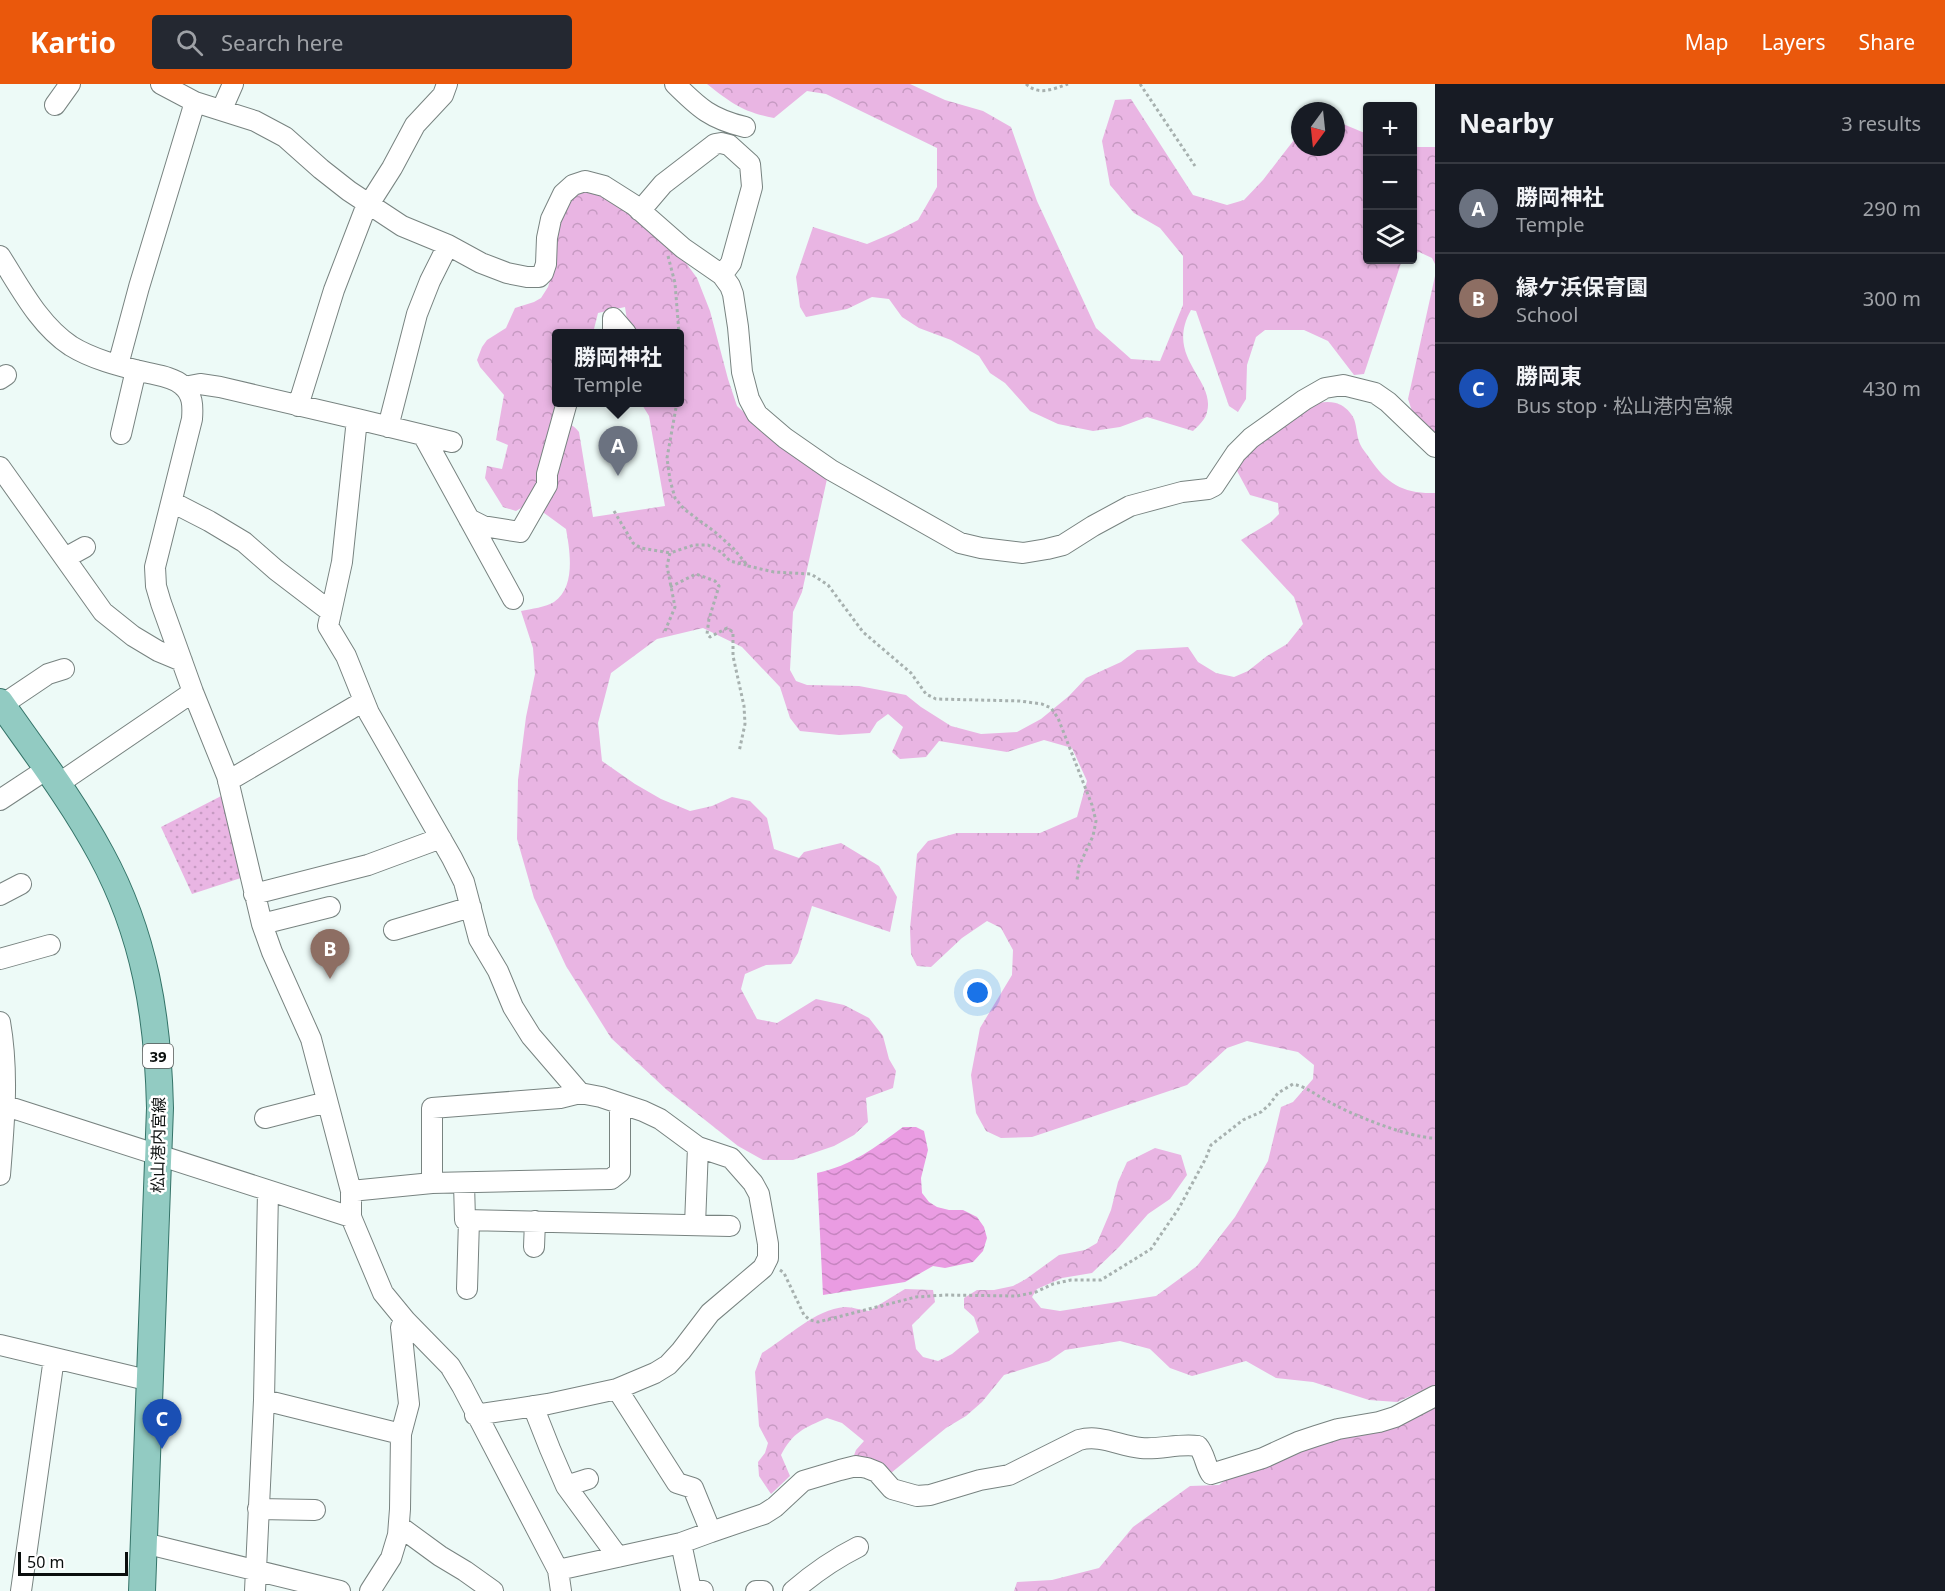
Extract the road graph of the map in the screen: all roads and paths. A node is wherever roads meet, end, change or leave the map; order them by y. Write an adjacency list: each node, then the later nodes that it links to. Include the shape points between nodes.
1 (70, 84): 10 (street)
2 (161, 84): 9 (street)
3 (233, 84): 11 (street)
4 (447, 84): 14 (street, via 443,95 415,125)
5 (675, 84): 12 (street, via 712,116 748,123)
6 (1026, 84): 7 (path, via 1038,91)
7 (1068, 84)
8 (1140, 84): 13 (path)
9 (195, 102): 11 (street); 23 (street, via 139,287)
10 (55, 105)
11 (222, 109): 14 (street, via 285,137)
12 (739, 154): 15 (street, via 729,145 711,147 663,184); 19 (street, via 750,164 752,187 731,263)
13 (1195, 166)
14 (369, 206): 17 (street, via 402,226); 25 (street, via 334,290)
15 (640, 211): 16 (street); 17 (street, via 594,182 573,185 563,194 551,219 546,264 539,277 507,273)
16 (663, 231): 19 (street); 22 (path, via 675,283)
17 (448, 245): 29 (street, via 417,314)
18 (0, 256): 23 (street, via 42,320 56,334 79,350)
19 (722, 275): 33 (street, via 733,294 742,372 757,414 831,470 960,543 1023,552 1063,545 1130,506 1208,489 1251,438 1325,388 1344,385 1375,393)
20 (613, 329): 21 (street, via 613,318)
21 (623, 329)
22 (679, 329)
23 (127, 368): 24 (street, via 176,381); 30 (street)
24 (184, 387): 25 (street, via 220,387); 35 (street, via 193,408)
25 (298, 406): 28 (street)
26 (566, 407): 37 (street, via 547,484 520,532 483,526)
27 (676, 407): 41 (path, via 667,458 675,498)
28 (357, 419): 29 (street); 44 (street, via 342,562)
29 (388, 427): 31 (street)
30 (121, 434)
31 (423, 435): 32 (street); 37 (street)
32 (452, 442)
33 (1435, 447)
34 (0, 467): 40 (street)
35 (172, 502): 44 (street, via 244,542); 46 (street, via 154,577)
36 (614, 511): 39 (path, via 633,543)
37 (469, 519): 43 (street)
38 (85, 547): 40 (street)
39 (670, 553): 41 (path, via 708,545 730,561); 42 (path)
40 (65, 558): 46 (street, via 103,612 150,646)
41 (748, 566): 56 (path, via 811,574 828,585 863,632 911,673 926,694 936,699 1020,701 1051,708 1096,821)
42 (670, 587): 45 (path, via 675,607); 51 (path, via 696,574 719,586 707,634 710,637 727,628 733,632 733,656 745,724)
43 (513, 599)
44 (331, 612): 49 (street, via 328,626 346,656)
45 (665, 631)
46 (182, 661): 48 (street)
47 (64, 669): 50 (street, via 48,674)
48 (193, 692): 52 (street); 53 (street)
49 (364, 701): 53 (street); 55 (street)
50 (1, 704): 52 (main road, 松山港内宮線 / 39)
51 (739, 752)
52 (52, 777): 54 (street); 74 (main road, 松山港内宮線 / 39, via 106,865 145,968 156,1038)
53 (228, 781): 58 (street)
54 (0, 800)
55 (441, 838): 58 (street, via 368,865); 61 (street, via 464,882)
56 (1077, 880)
57 (21, 884): 59 (street)
58 (254, 894): 62 (street)
59 (0, 895)
60 (330, 907): 62 (street)
61 (471, 907): 63 (street); 67 (street, via 479,939 498,970 513,1007 531,1036)
62 (262, 924): 68 (street, via 310,1040)
63 (394, 930)
64 (50, 945): 65 (street)
65 (0, 959)
66 (0, 1022): 70 (street, via 4,1047)
67 (580, 1093): 69 (street); 77 (street, via 432,1108)
68 (327, 1102): 71 (street); 79 (street)
69 (621, 1104): 73 (street, via 660,1119); 76 (street, via 620,1172 611,1179)
70 (3, 1105): 74 (street); 75 (street)
71 (265, 1118)
72 (1435, 1138): 86 (path, via 1423,1138 1359,1116 1293,1084 1278,1093 1261,1112 1243,1120 1211,1145 1179,1208 1151,1249 1101,1280 1071,1280 1017,1296 916,1297 818,1322 804,1315 784,1274)
73 (698, 1147): 83 (street); 86 (street, via 731,1158 753,1183 764,1217)
74 (158, 1155): 78 (street); 91 (main road, 松山港内宮線 / 39)
75 (0, 1176)
76 (464, 1183): 77 (street); 81 (street, via 465,1220)
77 (432, 1184): 79 (street)
78 (268, 1191): 80 (street); 94 (street)
79 (351, 1191): 80 (street)
80 (351, 1217): 88 (street, via 383,1293)
81 (469, 1220): 82 (street); 87 (street)
82 (535, 1221): 83 (street); 85 (street)
83 (695, 1225): 84 (street)
84 (730, 1226)
85 (534, 1247)
86 (768, 1258): 92 (street, via 762,1268 710,1313 668,1365)
87 (467, 1289)
88 (406, 1321): 96 (street, via 450,1366); 97 (street, via 401,1328 409,1404)
89 (0, 1346): 90 (street)
90 (54, 1358): 91 (street); 110 (street)
91 (151, 1381): 104 (main road, 松山港内宮線 / 39)
92 (616, 1389): 95 (street); 103 (street, via 677,1483 693,1488)
93 (1435, 1396): 103 (street, via 1395,1417 1298,1442 1212,1474 1198,1446 1141,1448 1091,1437 1009,1475 930,1495 917,1496 892,1489 877,1472 856,1466 804,1481 764,1514)
94 (264, 1400): 97 (street); 100 (street)
95 (533, 1406): 96 (street); 99 (street)
96 (475, 1415): 108 (street)
97 (401, 1434): 102 (street)
98 (588, 1479): 99 (street)
99 (566, 1486): 107 (street)
100 (258, 1509): 101 (street); 109 (street)
101 (315, 1510)
102 (399, 1527): 114 (street, via 391,1558); 115 (street)
103 (711, 1532): 105 (street)
104 (144, 1543): 109 (street); 111 (main road, 松山港内宮線 / 39)
105 (681, 1543): 107 (street); 117 (street, via 691,1590)
106 (858, 1547): 120 (street, via 815,1572)
107 (618, 1557): 108 (street)
108 (558, 1570): 116 (street)
109 (255, 1571): 112 (street); 113 (street)
110 (21, 1591)
111 (142, 1591)
112 (255, 1591)
113 (340, 1591)
114 (370, 1591)
115 (493, 1591)
116 (561, 1591)
117 (703, 1591)
118 (756, 1591): 119 (street)
119 (763, 1591)
120 (793, 1591)

